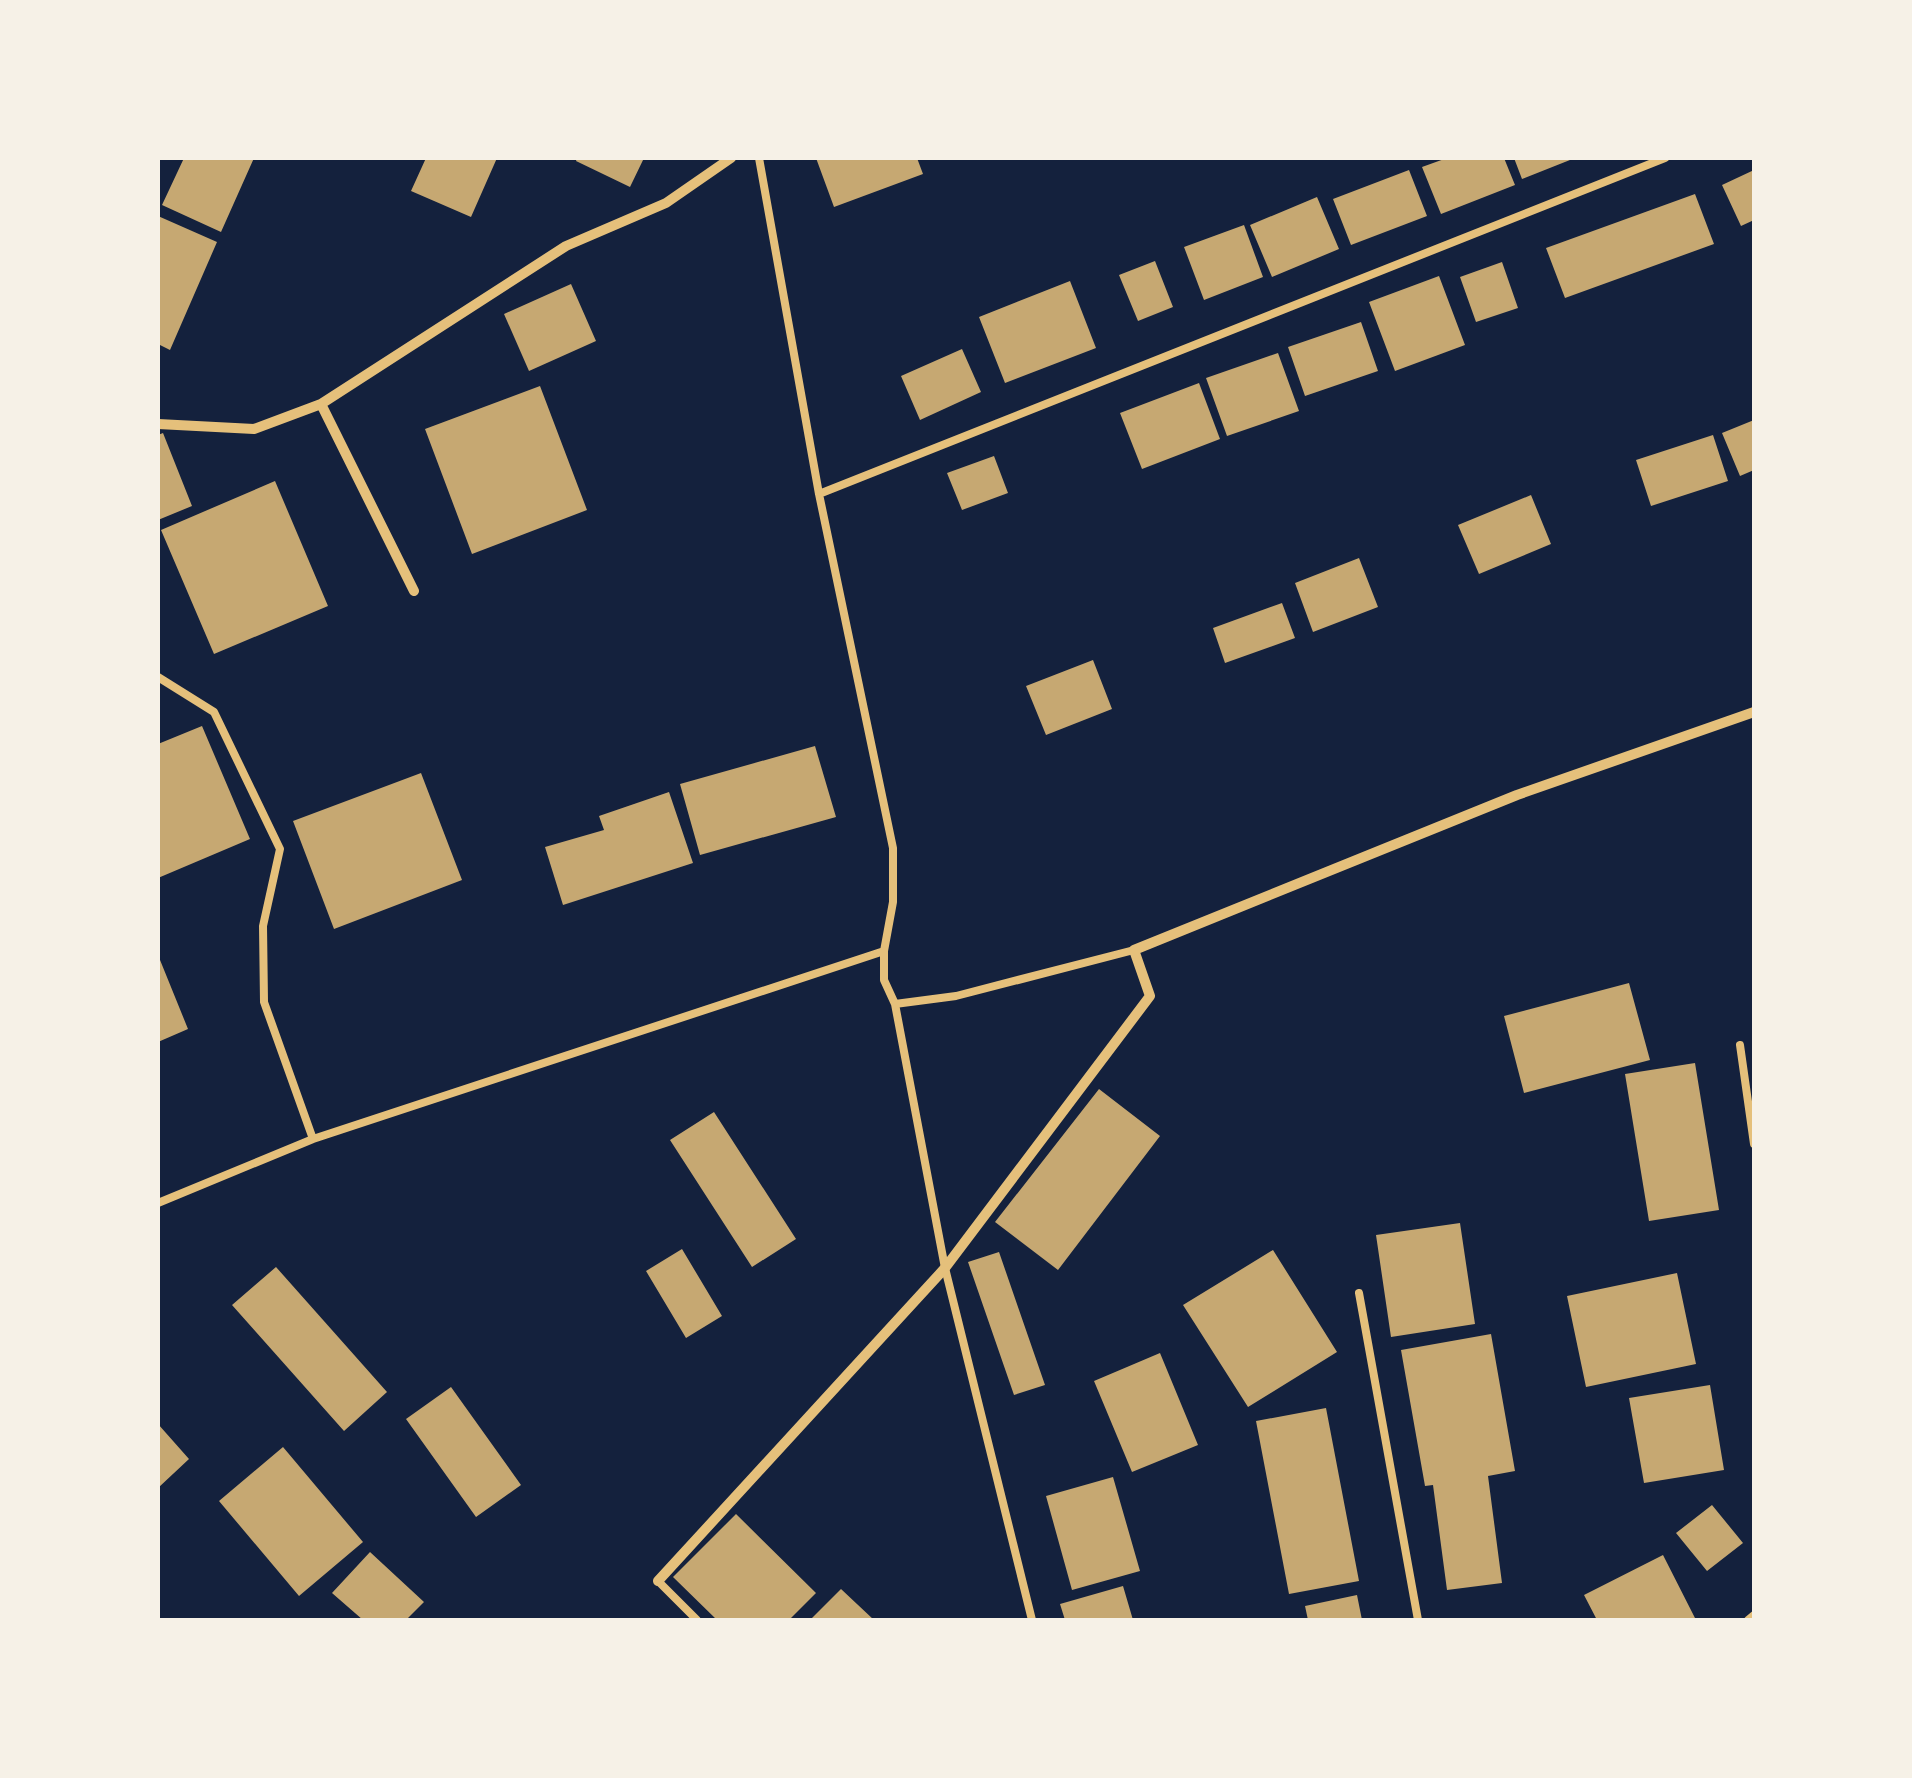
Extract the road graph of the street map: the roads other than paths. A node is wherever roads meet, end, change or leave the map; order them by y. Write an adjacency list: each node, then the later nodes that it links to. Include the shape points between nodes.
1 (731, 158): 4 (street, via 666,203 566,246)
2 (759, 158): 6 (lane)
3 (1666, 158): 6 (lane)
4 (321, 404): 5 (street, via 254,429); 7 (street)
5 (158, 424)
6 (819, 494): 11 (lane, via 892,848 893,902)
7 (414, 591)
8 (158, 677): 14 (lane, via 214,712 280,849 264,926 264,1002)
9 (1754, 712): 10 (street, via 1517,795)
10 (1134, 950): 12 (lane, via 956,996); 17 (street, via 1150,996)
11 (884, 951): 12 (lane, via 884,980); 14 (lane)
12 (895, 1004): 17 (lane)
13 (1740, 1045): 15 (lane)
14 (313, 1138): 16 (lane)
15 (1754, 1144)
16 (158, 1203)
17 (946, 1268): 19 (street); 22 (lane)
18 (1359, 1293): 23 (lane)
19 (658, 1581): 21 (lane)
20 (1754, 1615): 24 (lane)
21 (697, 1620)
22 (1032, 1620)
23 (1418, 1620)
24 (1748, 1620)

